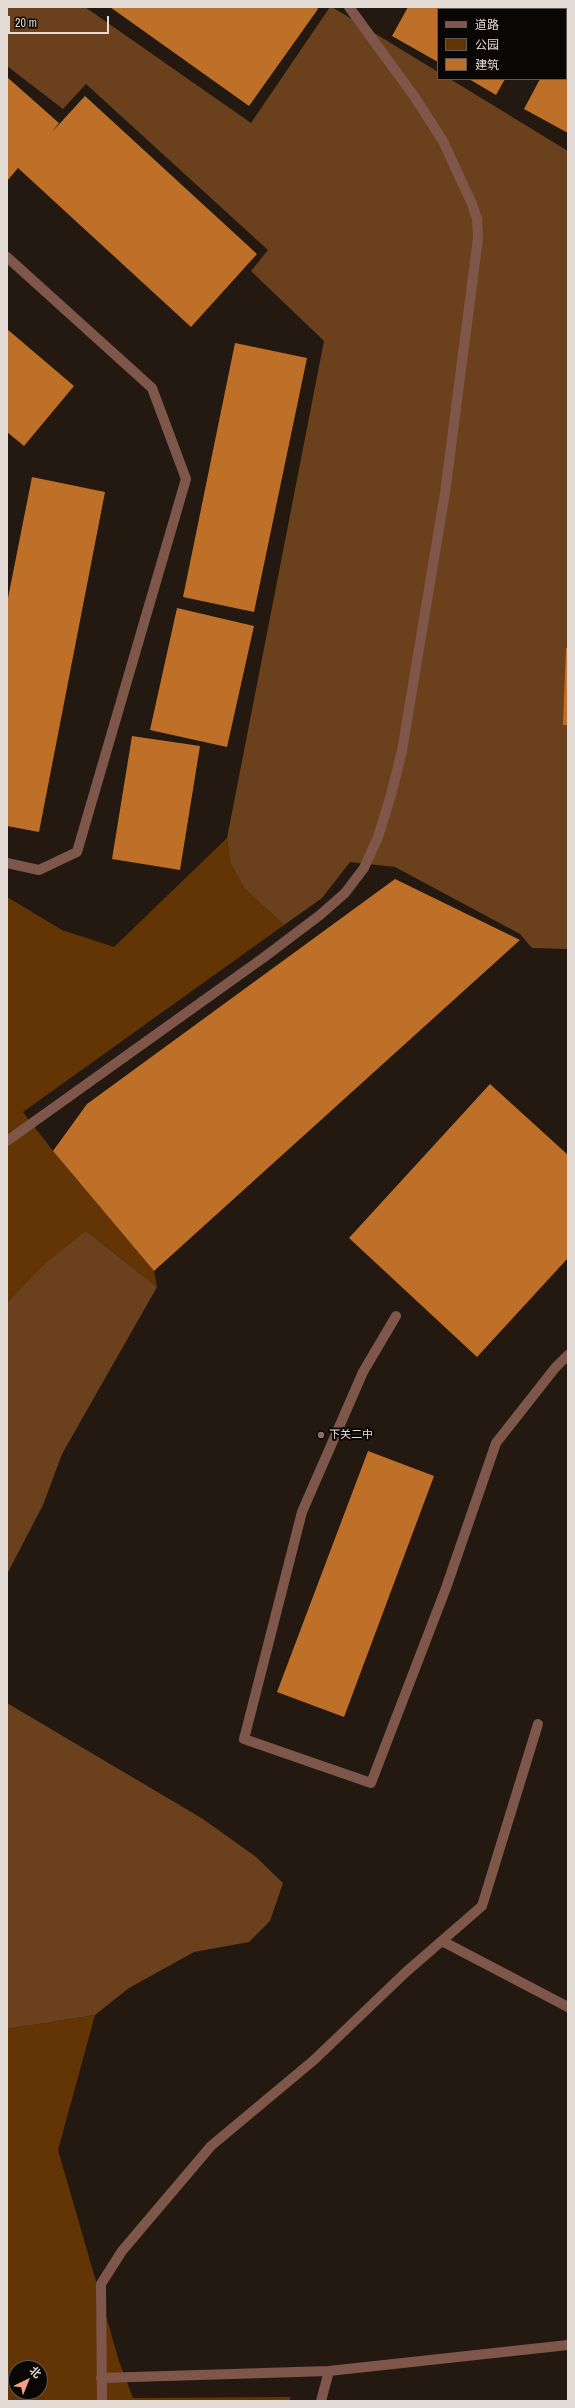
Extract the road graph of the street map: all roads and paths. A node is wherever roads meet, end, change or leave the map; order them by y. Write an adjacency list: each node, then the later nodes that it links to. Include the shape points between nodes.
1 (349, 7): 4 (street, via 443,141 477,219 478,238 443,501 402,751 392,795 370,856 345,893 263,958)
2 (7, 257): 3 (street, via 152,388 186,479 77,852 39,870)
3 (7, 863)
4 (7, 1141)
5 (396, 1316): 6 (street, via 363,1372 302,1512 244,1739 371,1783 446,1588 496,1442)
6 (568, 1355)
7 (538, 1724): 8 (street, via 482,1906)
8 (442, 1941): 9 (street); 12 (street, via 314,2060 211,2146 122,2251 101,2284)
9 (568, 2007)
10 (568, 2345): 11 (street)
11 (329, 2371): 12 (street); 14 (street)
12 (101, 2378): 13 (street)
13 (102, 2401)
14 (321, 2401)

